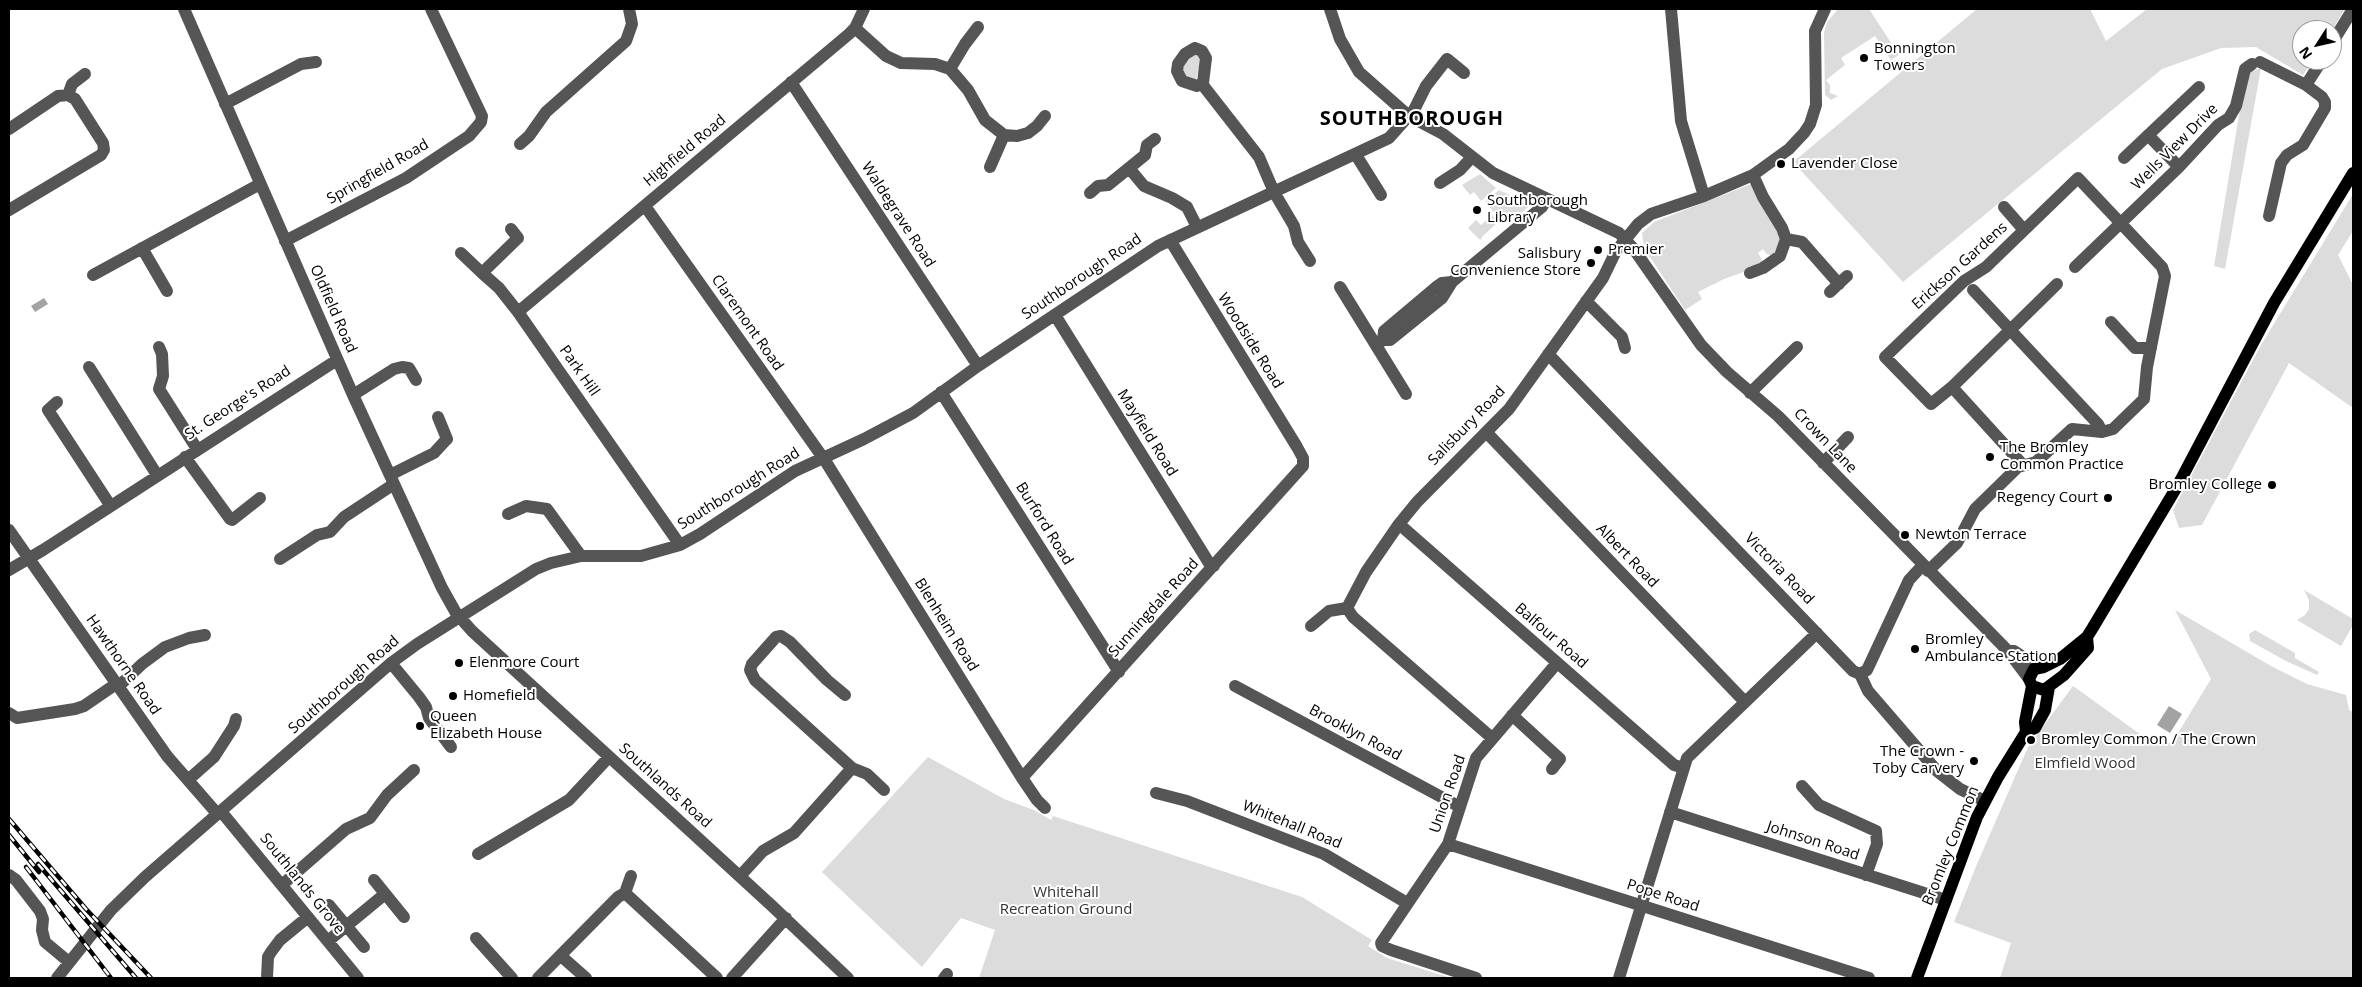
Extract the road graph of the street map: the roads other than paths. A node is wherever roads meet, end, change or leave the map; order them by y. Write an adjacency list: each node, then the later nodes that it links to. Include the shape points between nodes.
1 (184, 9): 22 (street, Oldfield Road)
2 (431, 9): 56 (street, Springfield Road, via 482,116 481,122 469,136 406,178)
3 (629, 9): 29 (street, via 632,24 626,41 546,112)
4 (864, 9): 11 (street, Highfield Road)
5 (1330, 9): 23 (street, Crown Lane, via 1340,40 1352,62 1368,82)
6 (1671, 9): 43 (street, via 1681,121)
7 (2353, 9): 10 (street)
8 (1820, 11): 37 (street, Salisbury Road, via 1815,31 1817,97 1813,118 1789,149)
9 (978, 27): 13 (street)
10 (2342, 27)
11 (855, 28): 13 (street, via 886,56 901,63 935,64); 17 (street, Highfield Road)
12 (316, 62): 22 (street, via 301,64)
13 (950, 69): 26 (street, via 968,90 985,120)
14 (2316, 70): 19 (street)
15 (1464, 73): 23 (street, Southborough Road, via 1446,59)
16 (85, 74): 21 (street, via 72,84)
17 (791, 82): 45 (street, Highfield Road); 81 (street, Waldegrave Road)
18 (1202, 84): 41 (street, via 1258,158)
19 (2306, 85): 34 (street, Wells View Drive, via 2256,63 2245,69 2236,106 2229,118 2218,125); 48 (street, via 2322,97 2324,108 2303,145 2281,163)
20 (2199, 87): 27 (street)
21 (68, 95): 25 (street, via 58,96); 47 (street, via 75,99 103,143 104,150 101,155)
22 (224, 104): 39 (street, Oldfield Road)
23 (1409, 116): 31 (street, Southborough Road, via 1389,138); 32 (street, Crown Lane, via 1443,134)
24 (1041, 117): 26 (street, via 1028,133)
25 (9, 129)
26 (1004, 135): 30 (street, via 992,161)
27 (2148, 135): 33 (street); 34 (street)
28 (1155, 139): 35 (street, via 1147,145 1145,155)
29 (529, 142)
30 (983, 150)
31 (1356, 155): 41 (street, Southborough Road); 42 (street)
32 (1472, 157): 38 (street, via 1460,170); 44 (street, Crown Lane, via 1493,173)
33 (2124, 158)
34 (2178, 167): 49 (street, Wells View Drive)
35 (1130, 168): 40 (street, via 1108,186 1098,186); 50 (street, via 1144,186 1187,207)
36 (2353, 174): 119 (main road, via 2274,303 2178,485)
37 (1753, 175): 43 (street, Salisbury Road); 53 (street)
38 (1440, 183)
39 (260, 184): 56 (street, Oldfield Road); 57 (street)
40 (1090, 192)
41 (1274, 192): 50 (street, Southborough Road); 59 (street)
42 (1381, 196)
43 (1704, 196): 55 (street, Salisbury Road, via 1651,214)
44 (1546, 199): 55 (street, Crown Lane, via 1604,224); 74 (street, via 1542,207 1452,282 1442,283 1384,330)
45 (645, 206): 70 (street, Highfield Road); 96 (street, Claremont Road)
46 (2004, 207): 52 (street)
47 (9, 210)
48 (2269, 216)
49 (2122, 222): 52 (street, Erickson Gardens, via 2078,178); 60 (street, Wells View Drive); 78 (street, via 2162,267 2165,276)
50 (1197, 227): 54 (street, Southborough Road)
51 (511, 229): 61 (street, via 518,238)
52 (2024, 230): 84 (street, Erickson Gardens, via 1986,267 1964,281 1885,357 1931,404)
53 (1786, 239): 62 (street, via 1780,256); 64 (street, via 1802,242)
54 (1170, 240): 71 (street, Southborough Road); 97 (street, Woodside Road)
55 (1625, 240): 69 (street, Salisbury Road); 86 (street, Crown Lane, via 1692,334)
56 (285, 241): 80 (street, Oldfield Road)
57 (142, 248): 63 (street); 68 (street)
58 (461, 253): 61 (street, Park Hill)
59 (1310, 261)
60 (2075, 267)
61 (482, 273): 70 (street, Park Hill)
62 (1750, 273)
63 (94, 275)
64 (1839, 284)
65 (2057, 284): 73 (street)
66 (1340, 287): 74 (street)
67 (1973, 290): 73 (street)
68 (167, 291)
69 (1586, 302): 77 (street, via 1622,337); 79 (street, Salisbury Road)
70 (518, 312): 107 (street, Park Hill)
71 (1054, 315): 81 (street, Southborough Road); 111 (street, Mayfield Road, via 1209,563)
72 (2111, 322): 78 (street, via 2135,348)
73 (2010, 329): 84 (street); 92 (street)
74 (1379, 342): 87 (street)
75 (159, 347): 94 (street, via 163,376 159,389)
76 (1797, 347): 86 (street)
77 (1625, 348)
78 (2151, 348): 92 (street, via 2144,399 2113,429)
79 (1548, 354): 91 (street, Salisbury Road, via 1510,409); 117 (street, Victoria Road)
80 (337, 360): 88 (street, Oldfield Road); 94 (street, St. George's Road)
81 (978, 366): 85 (street, Southborough Road)
82 (89, 367): 100 (street)
83 (416, 380): 88 (street, via 409,368 394,369)
84 (1952, 387): 99 (street)
85 (941, 392): 96 (street, Southborough Road, via 898,422); 124 (street, Burford Road)
86 (1750, 393): 98 (street, Crown Lane, via 1773,411)
87 (1406, 394)
88 (353, 396): 101 (street, Oldfield Road)
89 (57, 402): 103 (street, via 48,410)
90 (438, 417): 101 (street, via 447,439 434,452)
91 (1487, 432): 105 (street, Salisbury Road); 131 (street, Albert Road)
92 (2102, 432): 99 (street, via 2072,429 2036,462)
93 (1848, 437): 98 (street)
94 (197, 449): 95 (street, St. George's Road)
95 (185, 457): 100 (street, St. George's Road); 102 (street, via 230,519)
96 (823, 458): 107 (street, Southborough Road, via 795,470 708,529); 143 (street, Blenheim Road)
97 (1303, 458): 111 (street, Sunningdale Road, via 1301,470)
98 (1823, 463): 112 (street, Crown Lane)
99 (2023, 465): 112 (street, via 1976,509 1957,543)
100 (157, 475): 103 (street, St. George's Road)
101 (392, 480): 110 (street, via 330,532 317,535); 115 (street, Oldfield Road)
102 (260, 498)
103 (110, 505): 109 (street, St. George's Road)
104 (508, 514): 108 (street, via 526,506 547,509)
105 (1399, 524): 114 (street, Salisbury Road, via 1366,572); 122 (street, Balfour Road)
106 (9, 530): 109 (street, Hawthorne Road)
107 (680, 544): 108 (street, Southborough Road, via 641,556)
108 (581, 556): 115 (street, Southborough Road, via 536,570)
109 (28, 559): 113 (street, St. George's Road); 128 (street, Hawthorne Road)
110 (280, 559)
111 (1214, 566): 124 (street, Sunningdale Road)
112 (1925, 568): 120 (street, Crown Lane); 125 (street, via 1909,580 1867,670)
113 (9, 570)
114 (1347, 608): 116 (street, via 1329,611); 136 (street, via 1353,617)
115 (459, 618): 121 (street, Southborough Road); 138 (street, Southlands Road)
116 (1311, 626)
117 (1817, 633): 125 (street, Victoria Road, via 1853,671); 131 (street)
118 (205, 635): 128 (street, via 165,648)
119 (2087, 637): 123 (main road, via 2069,653); 127 (main road, via 2088,648)
120 (2008, 651): 123 (street, via 2014,651); 126 (street)
121 (391, 663): 137 (street, via 419,697 429,718); 151 (street, Southborough Road)
122 (1557, 663): 133 (street, Union Road); 140 (street, Balfour Road, via 1674,765)
123 (2041, 667): 126 (main road, via 2032,672); 127 (main road, via 2052,674)
124 (1119, 672): 143 (street, Sunningdale Road)
125 (1860, 674): 148 (street, Victoria Road, via 1868,691 1937,772 1949,783)
126 (2031, 683): 127 (main road, via 2040,690); 135 (main road, Bromley Common)
127 (2051, 685): 135 (main road, Bromley Common, via 2045,710 2035,728)
128 (117, 686): 132 (street, via 75,709 17,718); 144 (street, Hawthorne Road)
129 (1236, 686): 149 (street, Brooklyn Road)
130 (845, 695): 139 (street, via 781,636 772,641 750,670 755,680)
131 (1745, 702): 140 (street, via 1692,751)
132 (9, 713)
133 (1512, 715): 136 (street, Union Road); 141 (street, via 1560,759)
134 (236, 719): 144 (street, via 214,757)
135 (2026, 732): 148 (main road, Bromley Common)
136 (1492, 738): 149 (street, Union Road, via 1473,763)
137 (451, 747)
138 (609, 757): 154 (street, via 569,800); 158 (street, Southlands Road)
139 (852, 768): 146 (street, via 867,774); 158 (street, via 794,833 763,850)
140 (1684, 768): 152 (street)
141 (1552, 769)
142 (414, 770): 160 (street, via 387,795 370,818 346,829)
143 (1022, 778): 150 (street, Blenheim Road)
144 (188, 780): 151 (street, Hawthorne Road)
145 (1802, 786): 156 (street, via 1819,805 1876,831 1877,844)
146 (884, 790)
147 (1156, 793): 164 (street, Whitehall Road, via 1187,801 1324,854)
148 (1985, 801): 163 (main road, Bromley Common)
149 (1460, 807): 153 (street, Union Road)
150 (1045, 808)
151 (218, 812): 160 (street, Southlands Grove); 175 (street, Southborough Road, via 106,916)
152 (1670, 812): 156 (street, Johnson Road); 166 (street)
153 (1448, 844): 164 (street, Union Road); 166 (street, Pope Road)
154 (478, 854)
155 (9, 875): 175 (street, via 40,911 44,942)
156 (1866, 875): 163 (street, Johnson Road)
157 (631, 876): 161 (street)
158 (740, 876): 169 (street, Southlands Road)
159 (374, 880): 162 (street)
160 (282, 884): 167 (street, Southlands Grove)
161 (625, 893): 174 (street); 182 (street)
162 (385, 894): 168 (street); 170 (street)
163 (1946, 900): 188 (main road, Bromley Common)
164 (1407, 903): 185 (street, Union Road, via 1381,944)
165 (329, 905): 170 (street)
166 (1641, 906): 186 (street); 187 (street, Pope Road)
167 (308, 917): 172 (street, Southlands Grove); 177 (street, via 280,940 271,952)
168 (404, 917)
169 (786, 918): 183 (street); 184 (street, Southlands Road)
170 (346, 926): 172 (street); 173 (street)
171 (476, 938): 179 (street)
172 (328, 941): 178 (street, Southlands Grove)
173 (364, 947)
174 (562, 956): 180 (street); 181 (street)
175 (69, 962): 176 (street, Southborough Road)
176 (57, 978)
177 (267, 978)
178 (358, 978)
179 (512, 978)
180 (538, 978)
181 (586, 978)
182 (716, 978)
183 (732, 978)
184 (848, 978)
185 (1476, 978)
186 (1619, 978)
187 (1869, 978)
188 (1917, 978)

